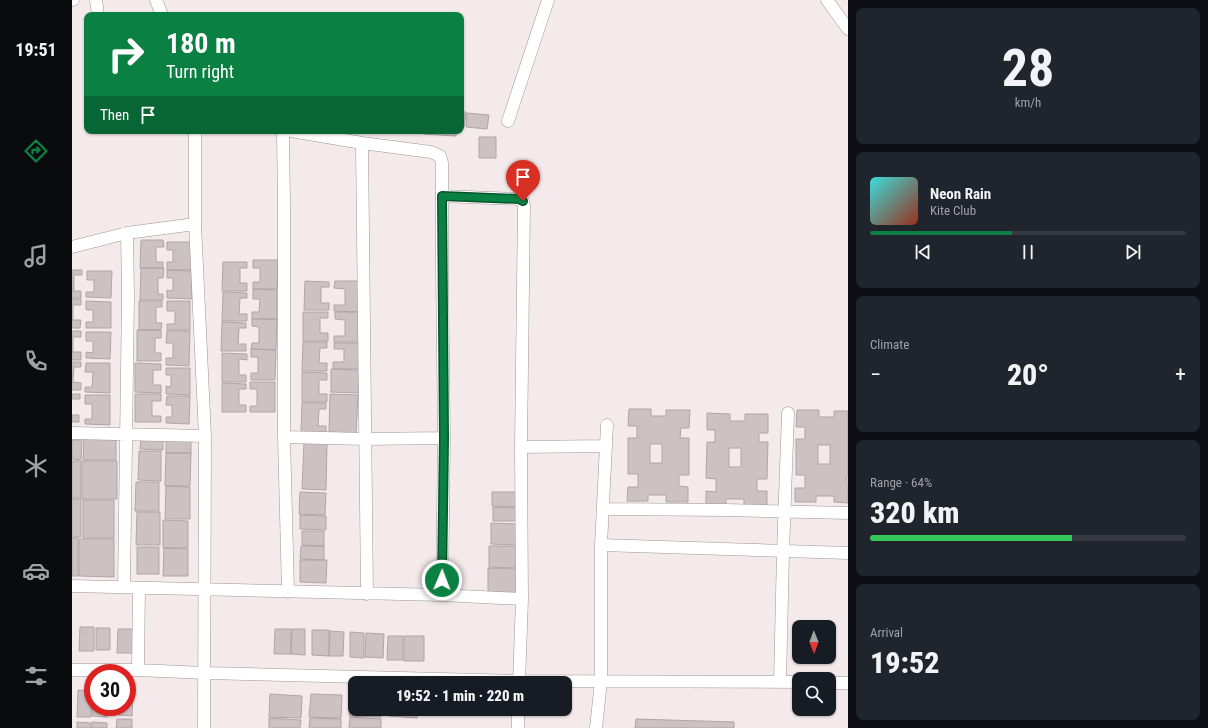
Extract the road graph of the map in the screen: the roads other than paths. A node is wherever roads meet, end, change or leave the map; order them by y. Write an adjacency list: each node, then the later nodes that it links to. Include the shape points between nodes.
1 (96, 0): 5 (street)
2 (156, 0): 6 (street)
3 (548, 0): 8 (street)
4 (827, 0): 7 (street)
5 (98, 12)
6 (161, 12)
7 (848, 29)
8 (508, 121)
9 (195, 134): 14 (street)
10 (283, 134): 22 (street)
11 (309, 134): 12 (street)
12 (362, 143): 13 (street, via 431,152 440,156); 24 (street)
13 (442, 196): 23 (street); 26 (street, via 523,201)
14 (195, 224): 15 (street); 21 (street)
15 (127, 233): 16 (street); 20 (street)
16 (72, 248)
17 (788, 413): 28 (street)
18 (607, 425): 25 (street)
19 (72, 433): 20 (street)
20 (126, 434): 21 (street); 34 (street)
21 (205, 436): 36 (street)
22 (284, 437): 24 (street); 37 (street)
23 (444, 438): 24 (street); 39 (street)
24 (365, 439): 38 (street)
25 (606, 446): 26 (street); 27 (street)
26 (521, 447): 40 (street)
27 (603, 509): 28 (street); 30 (street)
28 (784, 511): 29 (street); 31 (street)
29 (848, 513)
30 (601, 545): 31 (street); 47 (street)
31 (783, 552): 32 (street); 48 (street)
32 (848, 553)
33 (72, 586): 34 (street)
34 (124, 588): 35 (street)
35 (139, 588): 36 (street); 42 (street)
36 (204, 589): 37 (street); 43 (street)
37 (288, 592): 38 (street)
38 (367, 594): 39 (street)
39 (442, 595): 40 (street)
40 (522, 599): 44 (street)
41 (72, 670): 42 (street)
42 (138, 670): 43 (street)
43 (205, 673): 45 (street); 53 (street)
44 (519, 676)
45 (348, 677)
46 (572, 681): 47 (street)
47 (601, 681): 48 (street); 55 (street)
48 (780, 682): 49 (street)
49 (792, 682)
50 (836, 683): 51 (street)
51 (848, 683)
52 (518, 716): 54 (street)
53 (204, 728)
54 (518, 728)
55 (596, 728)

